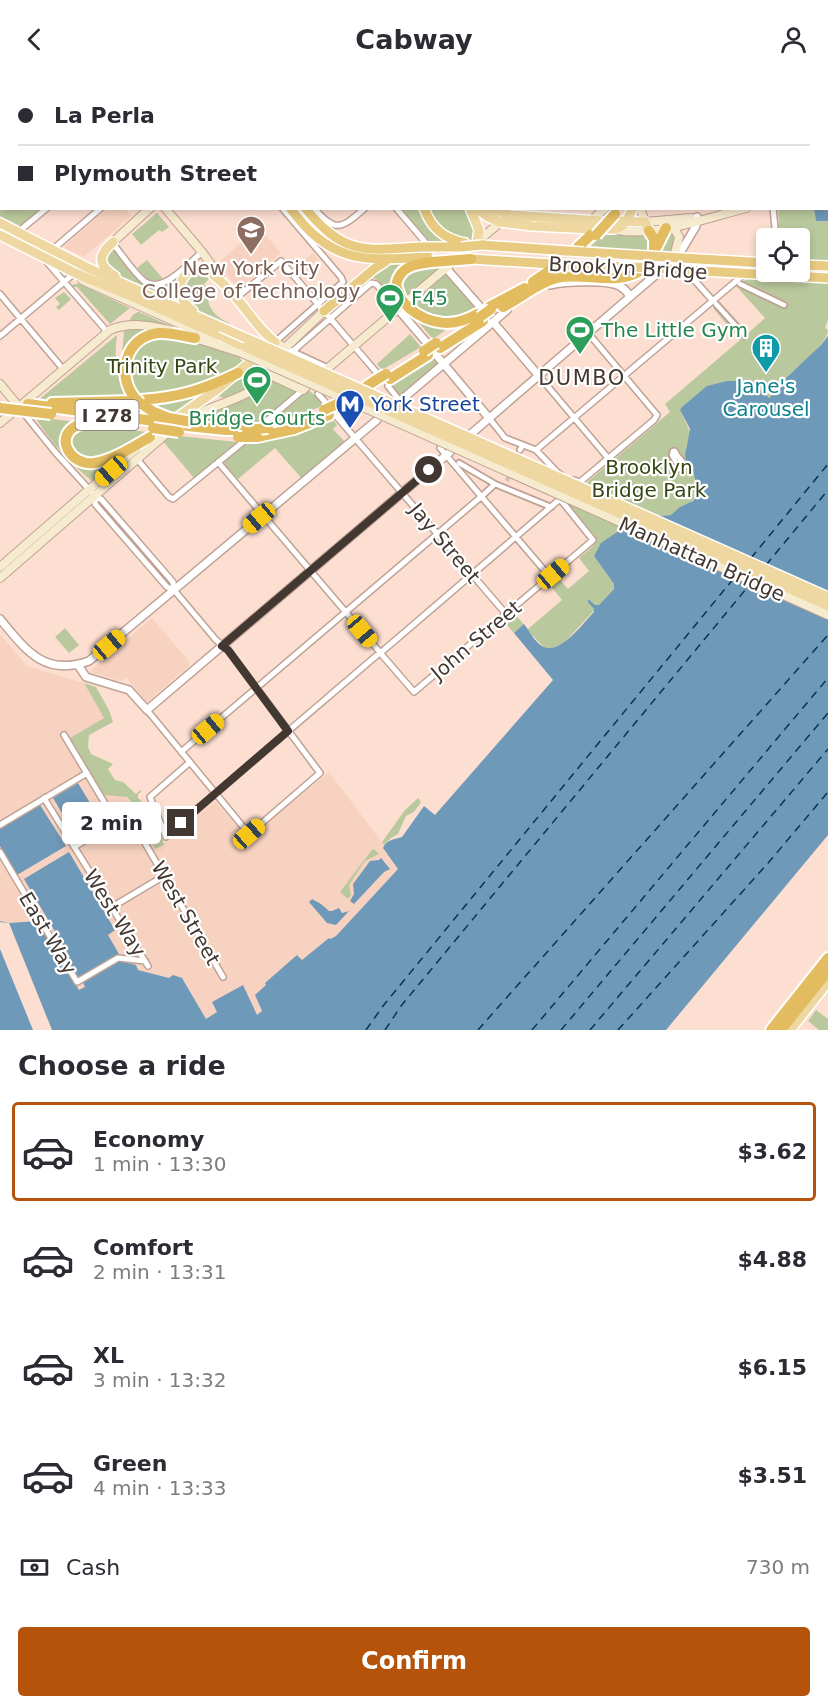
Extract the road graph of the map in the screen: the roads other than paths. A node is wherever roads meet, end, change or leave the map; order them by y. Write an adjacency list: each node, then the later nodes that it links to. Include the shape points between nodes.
1 (45, 210): 29 (street)
2 (99, 210): 35 (street)
3 (148, 210): 31 (main road)
4 (167, 210): 36 (main road)
5 (284, 210): 62 (street, via 343,281)
6 (292, 210): 40 (highway, via 312,233 335,250 366,259)
7 (307, 210): 33 (highway, Brooklyn Bridge, via 323,229 348,244 374,250)
8 (316, 210): 9 (street, via 337,226 346,224)
9 (363, 210)
10 (397, 210): 33 (street)
11 (425, 210): 32 (highway, bridge, via 443,236)
12 (471, 210): 32 (main road)
13 (479, 210): 23 (main road)
14 (495, 210): 20 (main road)
15 (629, 210): 21 (main road)
16 (640, 210): 25 (main road)
17 (730, 210): 22 (main road)
18 (773, 210): 28 (street)
19 (529, 213): 20 (main road); 27 (main road)
20 (510, 215): 23 (main road)
21 (615, 218): 25 (main road); 27 (highway, bridge)
22 (697, 219): 25 (main road); 26 (main road); 37 (street, via 693,232)
23 (500, 222): 27 (main road); 32 (main road)
24 (0, 223): 29 (main road)
25 (647, 226): 26 (main road); 26 (highway, via 654,239 654,252)
26 (667, 227): 37 (main road, via 679,237)
27 (594, 228): 34 (highway)
28 (775, 228)
29 (17, 232): 35 (main road)
30 (0, 235): 38 (main road)
31 (113, 242): 36 (street, via 144,281 158,284); 53 (main road, via 104,252 102,264)
32 (480, 243): 33 (highway, Brooklyn Bridge, bridge); 39 (highway, Brooklyn Bridge, bridge)
33 (423, 245)
34 (580, 248)
35 (52, 249): 44 (main road)
36 (202, 252): 54 (main road)
37 (677, 253)
38 (44, 257): 47 (main road); 52 (street)
39 (756, 258)
40 (396, 259): 42 (highway); 62 (highway, via 378,266)
41 (471, 259): 42 (highway, bridge); 50 (highway, Brooklyn Bridge, bridge)
42 (441, 262): 60 (main road); 60 (highway, via 411,265 401,272 396,285); 63 (street)
43 (810, 265): 45 (highway)
44 (84, 266): 47 (street); 53 (main road)
45 (828, 266)
46 (640, 272): 63 (highway, via 627,277 551,280)
47 (75, 273): 52 (street); 71 (main road, via 83,281); 75 (main road)
48 (659, 273): 57 (street)
49 (689, 274): 59 (street)
50 (828, 278)
51 (740, 280): 59 (street); 61 (street)
52 (64, 282): 64 (street); 66 (street)
53 (123, 284): 65 (main road)
54 (224, 284): 58 (main road); 65 (main road, via 207,270 196,269 184,277 180,288 186,305)
55 (529, 289): 57 (street, via 562,283 601,283 621,287); 63 (highway); 63 (highway, via 557,267)
56 (0, 294): 64 (street)
57 (630, 297): 67 (street)
58 (236, 298): 62 (street, via 281,261); 72 (main road)
59 (715, 302): 69 (street); 83 (street)
60 (403, 305): 62 (street, via 373,282); 63 (highway, via 440,323); 73 (main road); 74 (street)
61 (784, 305)
62 (324, 311): 72 (street); 73 (street); 76 (main road)
63 (490, 314): 74 (highway); 78 (street); 84 (street)
64 (21, 319): 68 (street); 80 (street)
65 (220, 327): 129 (main road, Manhattan Bridge, bridge)
66 (106, 333): 70 (main road, via 136,325); 80 (main road)
67 (589, 334): 83 (street); 84 (street)
68 (0, 336)
69 (745, 336)
70 (195, 338): 71 (main road); 90 (highway, via 160,333 146,336 135,345 124,370 127,386)
71 (214, 341): 75 (main road, Manhattan Bridge)
72 (274, 343): 76 (main road)
73 (354, 346): 79 (main road); 85 (street)
74 (432, 349): 78 (street); 85 (highway)
75 (244, 350): 130 (main road, bridge); 133 (main road, Manhattan Bridge, bridge)
76 (288, 350): 79 (street)
77 (248, 364): 81 (main road); 82 (main road)
78 (444, 364): 91 (street); 96 (street)
79 (328, 368)
80 (63, 369): 92 (main road)
81 (238, 373): 90 (highway, via 187,394); 101 (main road)
82 (270, 374): 87 (main road); 101 (main road, via 244,396)
83 (625, 375): 97 (street); 110 (street, via 657,415)
84 (539, 376): 96 (street); 97 (street)
85 (379, 381): 91 (street)
86 (0, 384): 92 (main road)
87 (304, 389): 102 (street)
88 (318, 394): 95 (street, Jay Street)
89 (0, 401): 92 (highway)
90 (137, 401): 94 (highway); 101 (highway)
91 (400, 401)
92 (24, 406): 94 (highway); 99 (main road); 115 (street, via 55,452)
93 (0, 408): 94 (highway, I 278, bridge)
94 (52, 408): 100 (highway, I 278); 101 (highway, I 278)
95 (335, 408): 102 (highway, I 278, via 293,422); 105 (highway, I 278, bridge, via 294,429); 106 (street, Jay Street)
96 (489, 418): 103 (street); 108 (street, via 505,438 521,448)
97 (574, 418): 108 (street); 110 (street)
98 (377, 420): 106 (street)
99 (0, 423)
100 (111, 423): 101 (highway, I 278); 101 (highway, via 83,423 73,428 66,441 70,454 82,462 96,462)
101 (171, 425): 105 (highway, I 278); 105 (highway, I 278, via 219,429); 115 (main road)
102 (266, 425): 105 (highway, I 278, bridge)
103 (472, 433)
104 (166, 434): 111 (main road)
105 (243, 436): 112 (street)
106 (356, 438): 116 (street, Jay Street); 120 (street)
107 (440, 448): 109 (street)
108 (536, 450): 110 (street, via 557,472 580,482)
109 (448, 454): 116 (street); 117 (street)
110 (608, 458)
111 (137, 459): 112 (street, via 169,497 175,498); 118 (main road)
112 (218, 462): 120 (street)
113 (459, 463): 114 (street)
114 (495, 484): 117 (street); 119 (street)
115 (89, 490): 118 (street); 123 (main road)
116 (403, 492): 121 (street, Jay Street); 124 (street)
117 (482, 496): 121 (street); 122 (street)
118 (96, 497): 127 (main road); 128 (street, via 95,504 167,587)
119 (550, 507): 122 (street); 126 (street, John Street, via 560,499 593,540)
120 (264, 515): 124 (street); 128 (street)
121 (438, 534): 125 (street, Jay Street); 131 (street)
122 (516, 536): 125 (street); 126 (street)
123 (0, 567)
124 (310, 571): 131 (street); 135 (street)
125 (472, 574): 132 (street, Jay Street); 136 (street)
126 (550, 577): 132 (street, John Street)
127 (0, 578)
128 (174, 590): 135 (street); 137 (street, via 98,655)
129 (828, 597)
130 (828, 606)
131 (346, 613): 136 (street); 138 (street)
132 (506, 614): 136 (street, John Street, via 414,692)
133 (828, 615)
134 (0, 619): 137 (street, via 30,654 62,666)
135 (222, 646): 138 (street); 139 (street)
136 (380, 653): 140 (street)
137 (78, 665): 139 (street, via 86,677 129,690)
138 (257, 689): 140 (street); 142 (street)
139 (147, 710): 142 (street)
140 (288, 731): 145 (street); 145 (street, via 320,773 249,834)
141 (64, 735): 144 (street, West Street)
142 (181, 752): 143 (street)
143 (190, 762): 145 (street); 145 (street, via 150,797 166,837)
144 (87, 773): 146 (street); 147 (street, West Street)
145 (216, 793)
146 (44, 798): 148 (street); 149 (street, West Way)
147 (116, 822): 149 (street); 151 (street, West Street, via 142,838)
148 (0, 825)
149 (74, 847): 152 (street, West Way)
150 (0, 852): 154 (street, East Way, via 77,982 118,958)
151 (164, 876): 152 (street); 156 (street, West Street)
152 (112, 907): 154 (street, West Way)
153 (828, 958): 158 (highway)
154 (146, 963)
155 (828, 971): 159 (highway)
156 (223, 977)
157 (828, 982): 160 (main road)
158 (771, 1030)
159 (782, 1030)
160 (790, 1030)

